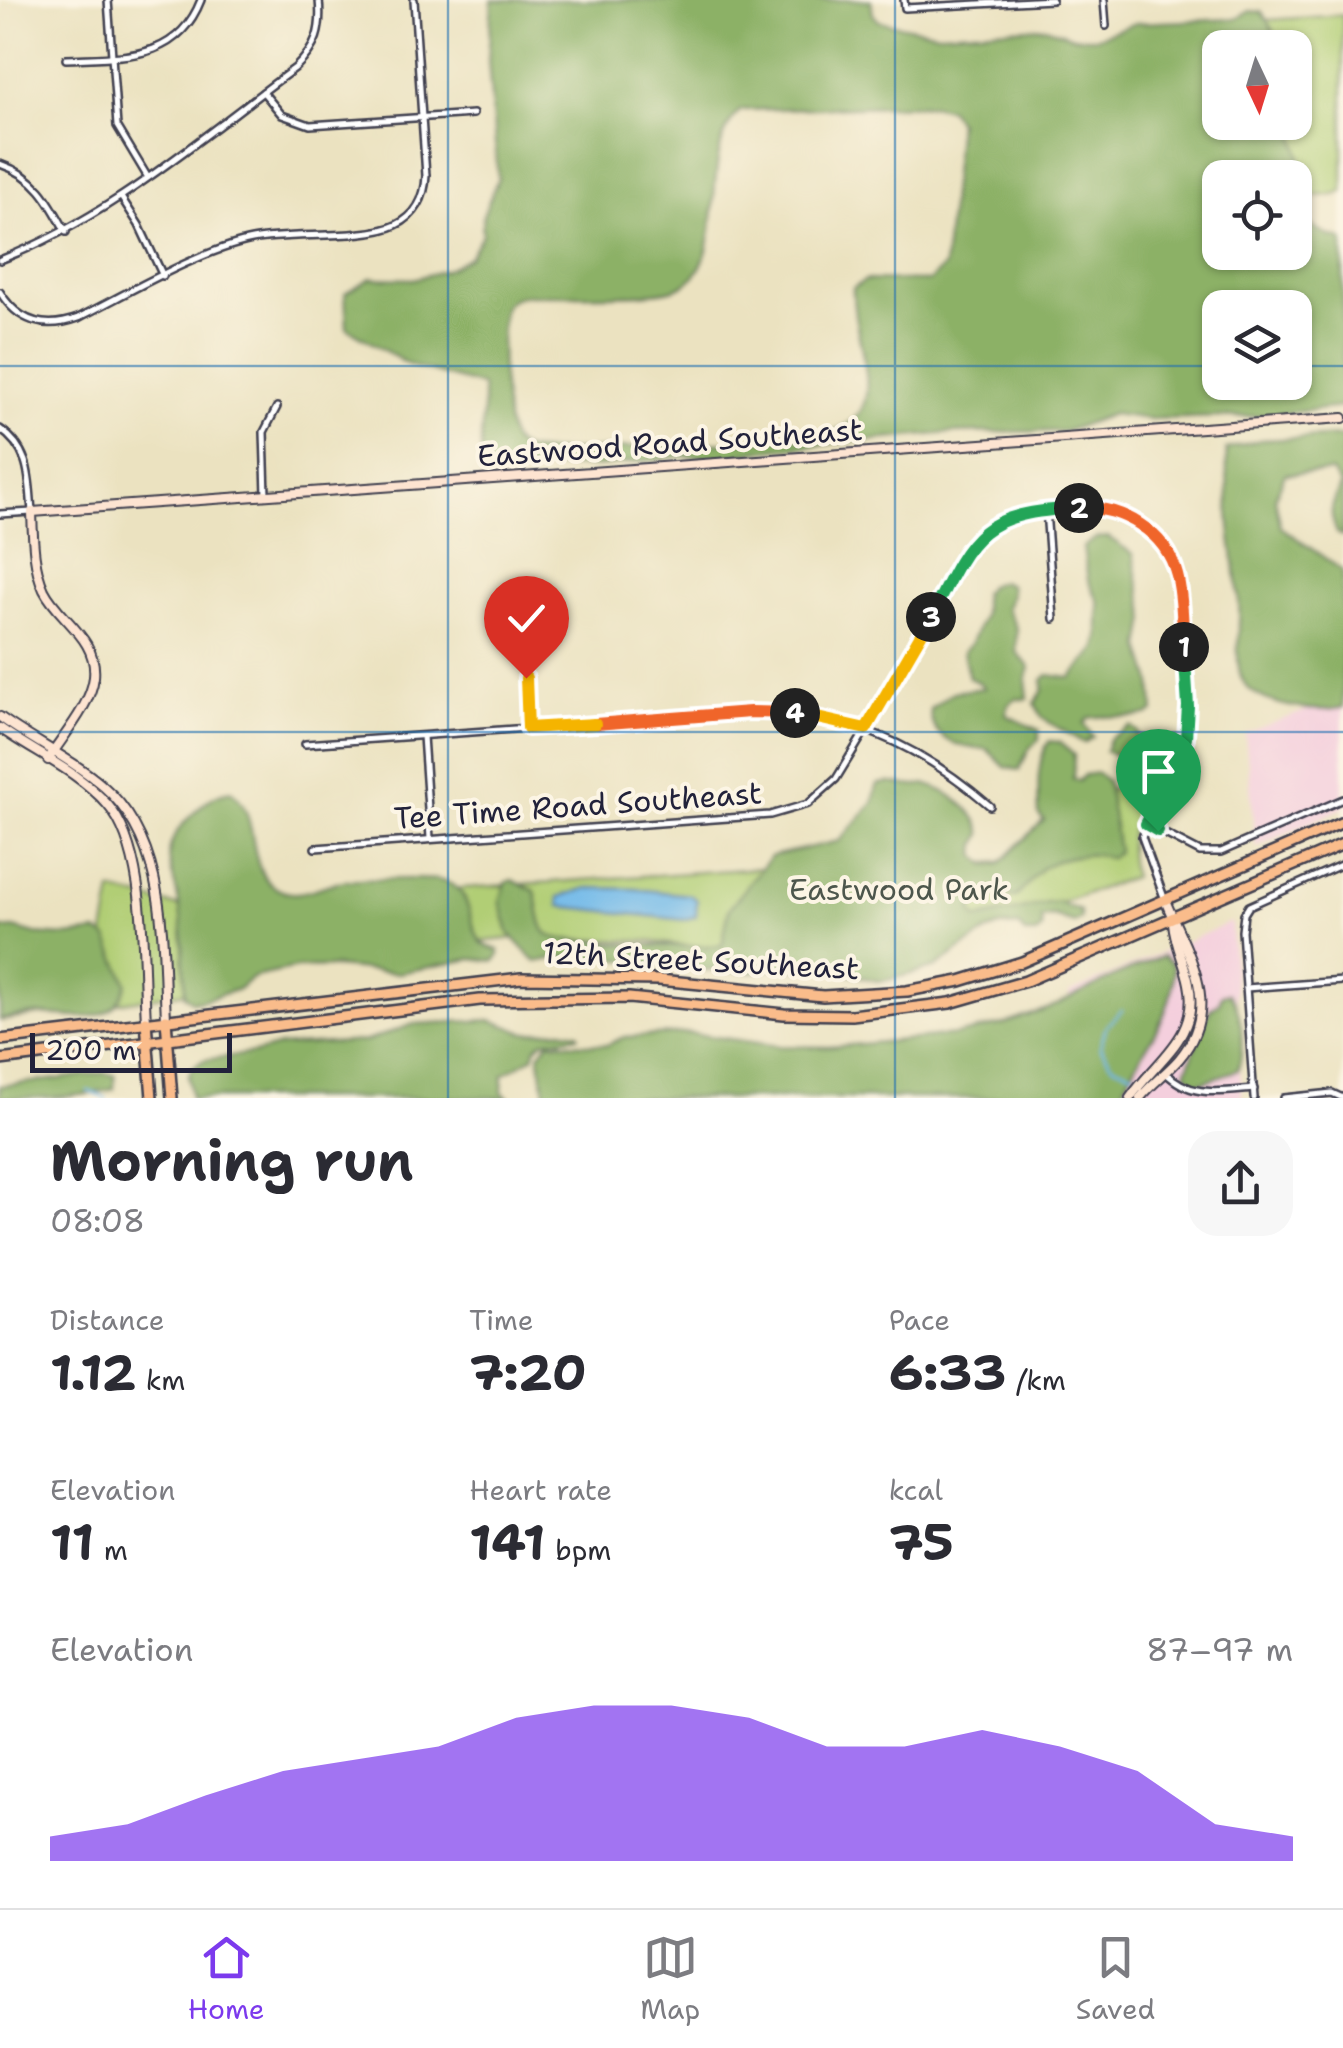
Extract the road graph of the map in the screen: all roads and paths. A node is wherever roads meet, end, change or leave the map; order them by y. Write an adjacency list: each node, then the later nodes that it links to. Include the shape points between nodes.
1 (108, 0): 10 (street)
2 (201, 0): 10 (street, via 165,46)
3 (320, 0): 12 (street, via 312,51)
4 (414, 0): 14 (street)
5 (904, 0): 8 (street, via 905,8)
6 (1052, 0): 8 (street)
7 (1104, 0): 9 (street)
8 (976, 2)
9 (1106, 26)
10 (112, 57): 11 (street); 16 (street, via 117,126)
11 (66, 59)
12 (263, 92): 14 (street, via 288,119 310,125); 16 (street)
13 (473, 114): 14 (street)
14 (423, 118): 20 (street, via 426,186 404,220 376,231 250,240)
15 (0, 164): 18 (street, via 38,186)
16 (147, 176): 17 (street)
17 (120, 197): 18 (street); 20 (street)
18 (66, 232): 19 (street)
19 (0, 260)
20 (163, 276): 21 (street, via 56,324 22,317)
21 (0, 292)
22 (276, 407): 25 (street, via 264,432)
23 (1343, 418): 25 (street, Eastwood Road Southeast)
24 (0, 429): 27 (street, via 27,462)
25 (266, 495): 27 (street, Eastwood Road Southeast)
26 (1046, 510): 29 (street); 34 (street, Tee Time Road Southeast, via 1002,520 964,552); 41 (street, Tee Time Road Southeast, via 1119,513 1158,540 1177,575 1188,728 1179,762)
27 (32, 512): 28 (street, Eastwood Road Southeast); 37 (street, via 42,585 85,641 93,664 90,689)
28 (0, 514)
29 (1054, 620)
30 (526, 670): 33 (street)
31 (0, 717): 37 (street)
32 (0, 728): 37 (street)
33 (528, 728): 34 (street, via 750,712 813,716); 35 (street)
34 (866, 729): 39 (street, via 936,762); 42 (street, Tee Time Road Southeast, via 827,788 785,812)
35 (423, 736): 36 (street); 42 (street)
36 (305, 744)
37 (51, 756): 50 (street, via 114,796 144,841 155,888); 51 (street, via 107,804 128,841)
38 (1343, 799): 41 (street, via 1222,852 1200,852)
39 (990, 806)
40 (1343, 822): 46 (main road, 12th Street Southeast)
41 (1146, 824): 46 (street, via 1142,842)
42 (430, 839): 44 (street, Tee Time Road Southeast)
43 (1343, 844): 47 (main road, 12th Street Southeast)
44 (315, 848)
45 (1343, 864): 49 (street, via 1255,902 1244,914)
46 (1165, 900): 47 (street); 50 (main road, 12th Street Southeast, via 1022,962 907,991 823,996 658,980 521,978)
47 (1172, 919): 52 (main road, 12th Street Southeast, via 1002,990 898,1011 807,1016 629,998 524,997); 56 (street, via 1192,1001 1179,1043)
48 (1343, 981): 49 (street)
49 (1246, 988): 57 (street)
50 (166, 1019): 51 (main road, 12th Street Southeast); 52 (main road)
51 (146, 1021): 53 (main road, 12th Street Southeast); 54 (main road)
52 (168, 1039): 54 (main road, 12th Street Southeast); 59 (main road)
53 (0, 1040)
54 (148, 1042): 55 (main road, 12th Street Southeast); 58 (main road)
55 (0, 1060)
56 (1162, 1068): 57 (street, via 1188,1093); 60 (street); 61 (street)
57 (1254, 1089): 62 (street)
58 (152, 1098)
59 (172, 1098)
60 (1130, 1098)
61 (1140, 1098)
62 (1254, 1098)
63 (1284, 1098): 64 (street)
64 (1343, 1098)

